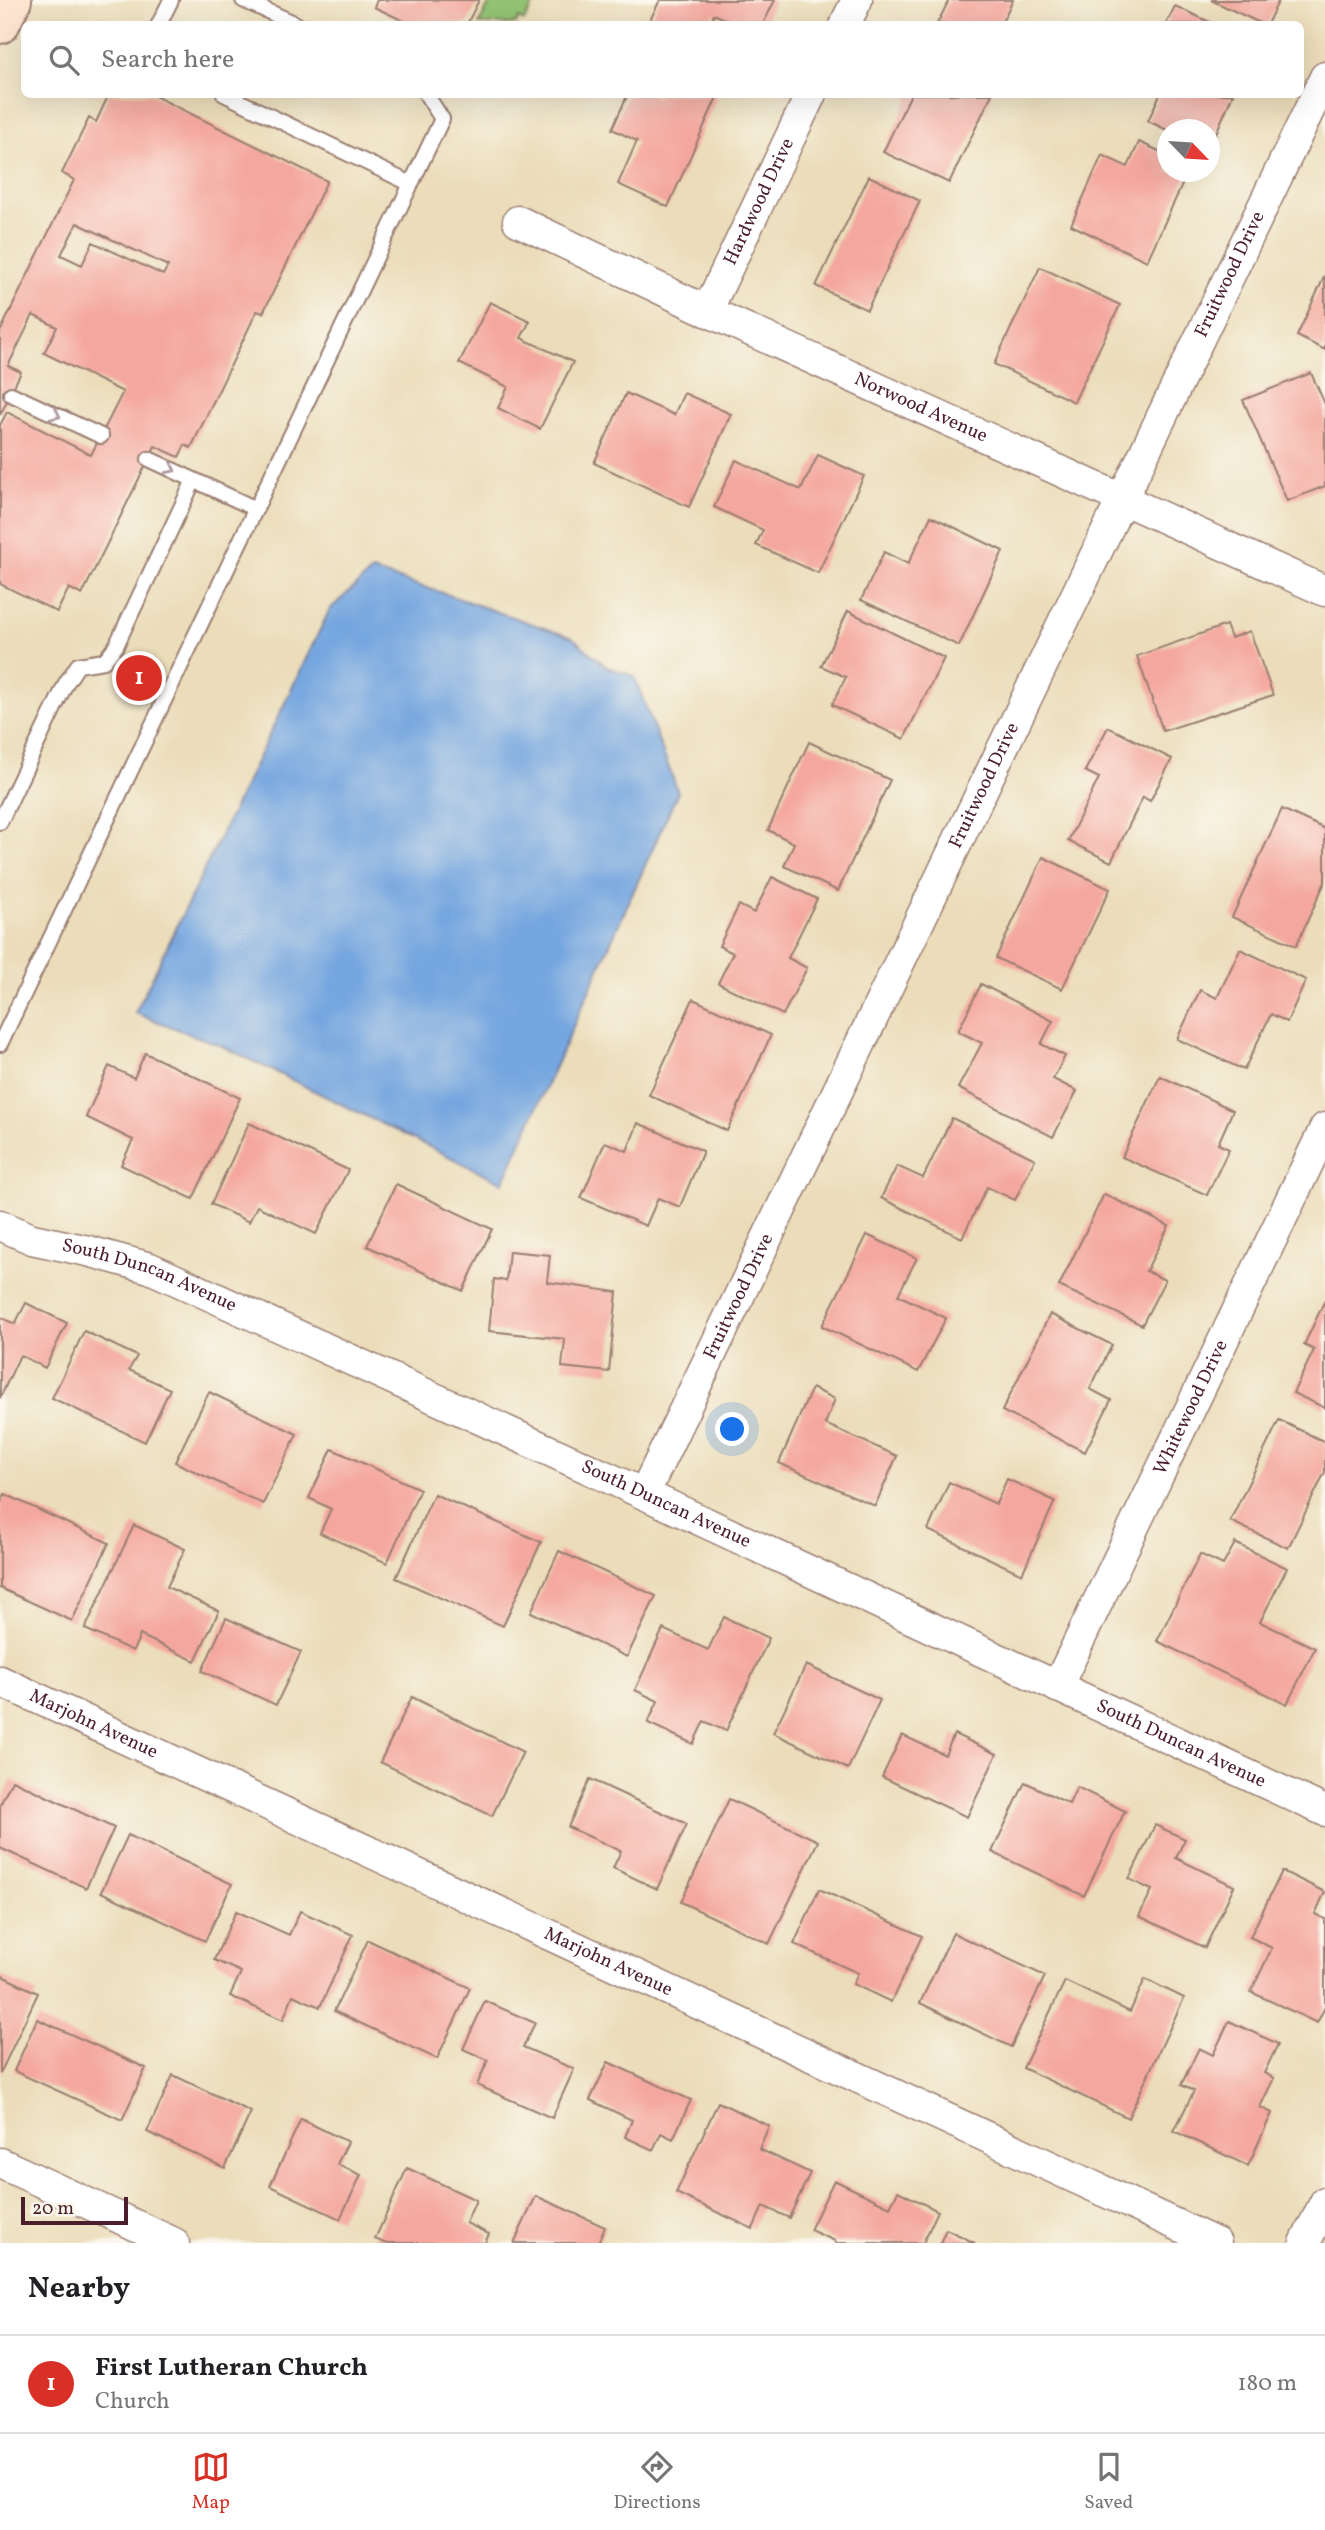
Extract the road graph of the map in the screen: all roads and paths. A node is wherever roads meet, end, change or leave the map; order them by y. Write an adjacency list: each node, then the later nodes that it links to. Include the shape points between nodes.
1 (171, 0): 4 (lane)
2 (243, 0): 5 (lane)
3 (856, 0): 6 (street)
4 (160, 21)
5 (289, 21)
6 (846, 21)
7 (1325, 77): 18 (street, Fruitwood Drive)
8 (233, 98): 11 (lane)
9 (429, 98): 11 (lane, via 442,119)
10 (809, 98): 13 (street, Hardwood Drive)
11 (411, 184): 19 (lane)
12 (518, 221): 13 (street, Norwood Avenue)
13 (707, 311): 18 (street, Norwood Avenue)
14 (10, 394): 15 (lane, one-way to 15)
15 (101, 436)
16 (149, 459): 17 (lane, one-way to 17)
17 (194, 480): 19 (lane); 21 (lane, via 116,646 104,661 78,665 66,683)
18 (1123, 498): 20 (street, Norwood Avenue); 25 (street, Fruitwood Drive)
19 (256, 509): 22 (lane)
20 (1325, 591)
21 (0, 822)
22 (0, 1044)
23 (1325, 1128): 27 (street, Whitewood Drive)
24 (0, 1224): 25 (street, South Duncan Avenue, via 32,1239 150,1268)
25 (644, 1494): 27 (street, South Duncan Avenue)
26 (0, 1681): 32 (street, Marjohn Avenue)
27 (1057, 1687): 28 (street, South Duncan Avenue)
28 (1325, 1811)
29 (0, 2163): 31 (street)
30 (1325, 2202): 33 (street)
31 (174, 2243)
32 (1216, 2243)
33 (1305, 2243)

